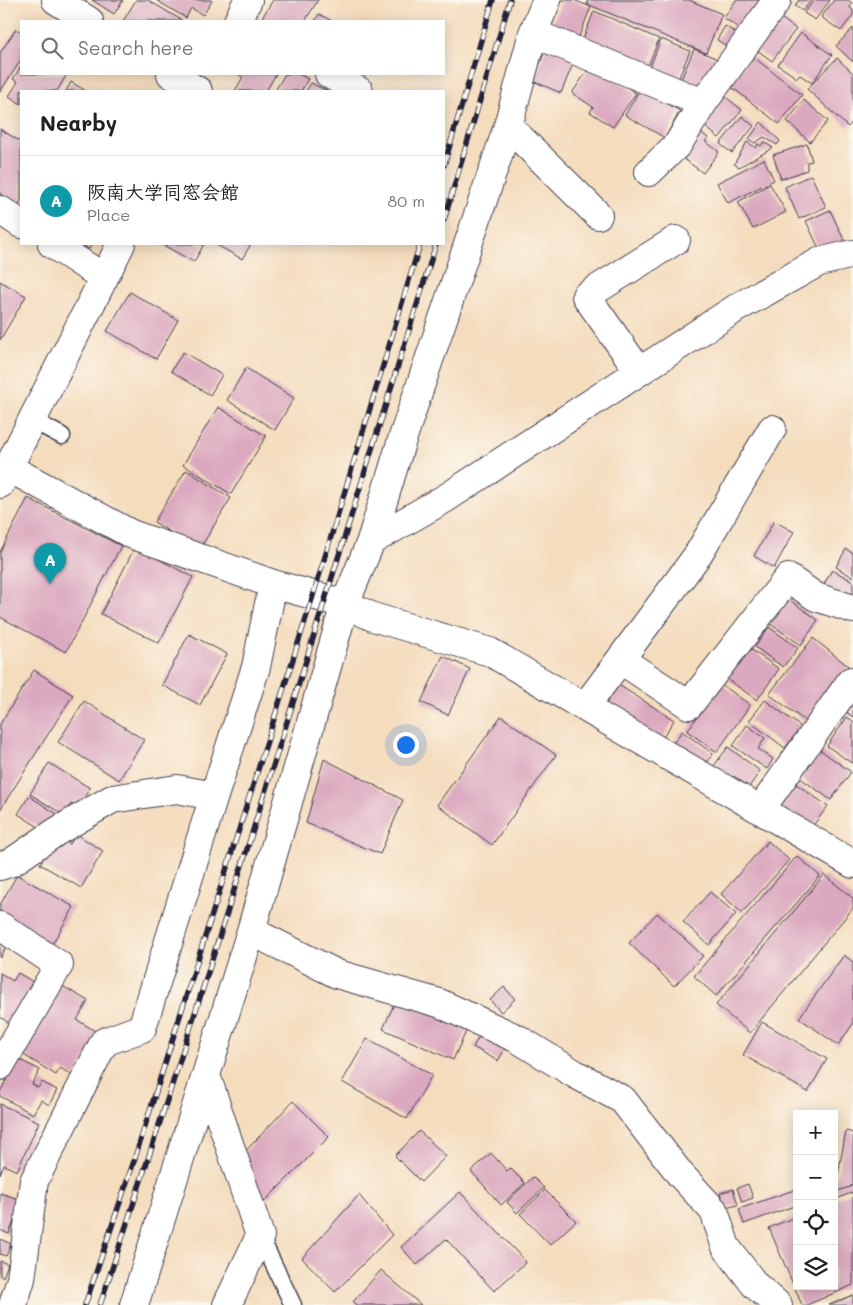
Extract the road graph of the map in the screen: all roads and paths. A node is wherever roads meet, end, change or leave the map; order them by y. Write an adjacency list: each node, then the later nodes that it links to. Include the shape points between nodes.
1 (56, 0): 4 (street)
2 (547, 0): 5 (street)
3 (777, 0): 12 (street)
4 (87, 20)
5 (534, 33): 12 (street); 13 (street)
6 (173, 75): 9 (street)
7 (209, 75): 10 (street)
8 (331, 75): 11 (street)
9 (197, 90)
10 (200, 90)
11 (357, 90)
12 (703, 103): 14 (street, via 678,144)
13 (508, 126): 16 (street); 28 (street)
14 (649, 172)
15 (0, 210): 17 (street)
16 (598, 215)
17 (20, 223)
18 (676, 240): 23 (street, via 586,296)
19 (54, 245): 22 (street)
20 (120, 245): 22 (street)
21 (853, 254): 23 (street, via 819,262 738,307)
22 (103, 277): 24 (street)
23 (638, 371): 28 (street, via 446,498)
24 (32, 420): 26 (lane); 27 (street)
25 (772, 429): 32 (street, via 697,556)
26 (62, 436)
27 (4, 477): 29 (street, via 131,534)
28 (371, 541): 30 (street)
29 (273, 584): 30 (street); 35 (street, via 256,667)
30 (345, 604): 34 (street, via 373,617 490,652); 40 (street)
31 (853, 610): 32 (street, via 816,597 788,578 689,705)
32 (621, 660): 34 (street)
33 (851, 680): 36 (street)
34 (585, 707): 36 (street)
35 (214, 796): 38 (street, via 177,789 112,799 12,862); 44 (street, via 142,1028 104,1042 34,1181 21,1279)
36 (760, 810): 37 (street)
37 (853, 864)
38 (0, 866)
39 (0, 926): 41 (street, via 59,964)
40 (251, 931): 42 (street); 48 (street, via 337,974 439,1003 518,1039 623,1100 714,1212 726,1247 756,1285)
41 (0, 1066)
42 (206, 1075): 43 (street); 45 (street)
43 (260, 1236): 46 (street); 47 (lane)
44 (13, 1305)
45 (134, 1305)
46 (227, 1305)
47 (293, 1305)
48 (778, 1305)

